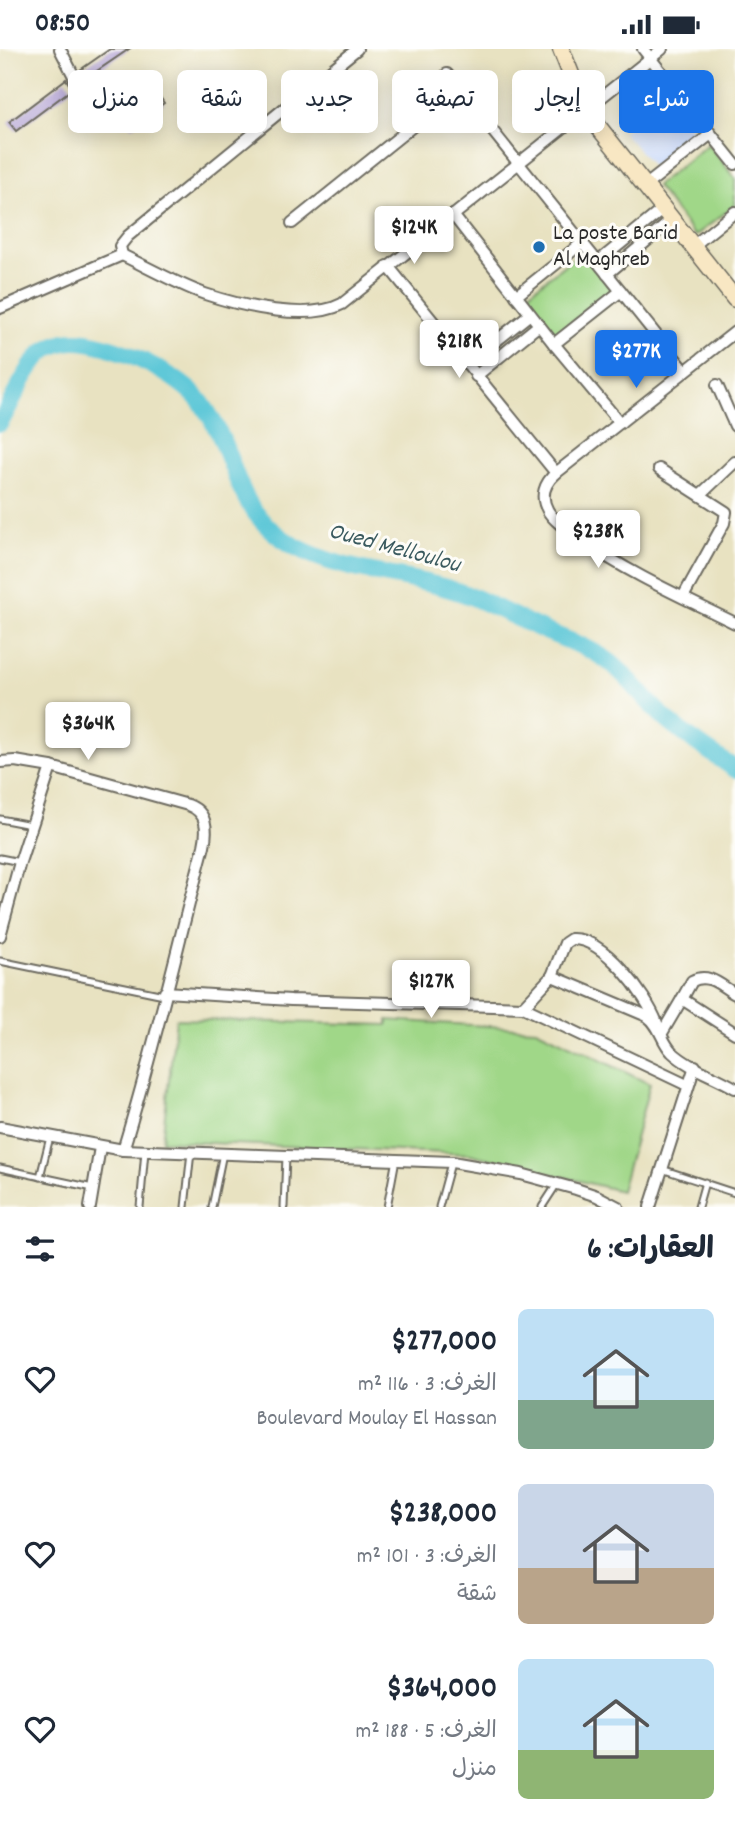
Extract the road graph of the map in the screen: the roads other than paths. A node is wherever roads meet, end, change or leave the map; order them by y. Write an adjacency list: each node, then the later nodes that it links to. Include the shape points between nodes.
1 (60, 49): 6 (street)
2 (357, 49): 23 (street, via 128,236 120,246)
3 (561, 49): 7 (main road)
4 (662, 49): 5 (street)
5 (646, 54): 8 (street); 13 (street)
6 (71, 70)
7 (569, 70)
8 (605, 92)
9 (404, 133): 20 (street)
10 (494, 133): 15 (street)
11 (556, 133): 15 (street)
12 (603, 133): 16 (main road)
13 (711, 134): 14 (street); 16 (street)
14 (733, 158)
15 (518, 163): 18 (street); 21 (street)
16 (645, 186): 19 (main road)
17 (735, 212): 22 (street)
18 (453, 215): 25 (street); 28 (street)
19 (668, 215): 22 (main road); 24 (street); 26 (street)
20 (292, 223)
21 (582, 243): 24 (street); 28 (street)
22 (693, 246): 29 (main road)
23 (122, 255): 25 (street, via 205,294 270,309 312,312 342,304); 30 (street)
24 (598, 262): 26 (street)
25 (388, 266): 35 (street)
26 (607, 274): 27 (street)
27 (621, 291): 34 (street); 36 (street)
28 (516, 296): 31 (street)
29 (735, 299)
30 (0, 308)
31 (530, 314): 32 (street); 35 (street)
32 (539, 325): 34 (street); 37 (street)
33 (735, 332): 36 (street)
34 (554, 344): 39 (street)
35 (467, 364): 37 (street)
36 (685, 371): 39 (street)
37 (477, 376): 43 (street)
38 (717, 385): 40 (street)
39 (620, 423): 43 (street)
40 (735, 426)
41 (735, 462): 44 (street)
42 (659, 469): 44 (street)
43 (556, 473): 45 (street, via 544,489 551,515 627,569)
44 (700, 495): 45 (street, via 727,517)
45 (683, 597): 46 (street)
46 (735, 623)
47 (0, 762): 48 (street)
48 (51, 767): 50 (street); 56 (street, via 188,805 202,813 204,846)
49 (0, 819): 50 (lane)
50 (31, 825): 52 (street)
51 (0, 858): 52 (lane)
52 (20, 862): 53 (street)
53 (0, 936)
54 (0, 961): 56 (lane)
55 (552, 976): 59 (street); 60 (street, via 647,1016); 60 (street, via 565,943 587,941 637,987)
56 (165, 994): 59 (street); 68 (street)
57 (735, 994): 58 (street, via 701,978 692,981)
58 (682, 999): 60 (street); 61 (street)
59 (523, 1007): 63 (street)
60 (660, 1030): 62 (street, via 672,1052)
61 (735, 1033)
62 (695, 1066): 63 (street); 64 (street)
63 (687, 1085): 76 (street)
64 (735, 1088)
65 (0, 1127): 66 (street)
66 (50, 1137): 67 (street); 77 (lane)
67 (100, 1147): 68 (street); 80 (street)
68 (123, 1150): 69 (street)
69 (145, 1151): 70 (street); 83 (lane)
70 (191, 1152): 71 (street); 84 (lane)
71 (223, 1153): 72 (street); 85 (lane)
72 (286, 1156): 73 (street); 86 (lane)
73 (396, 1159): 74 (street); 87 (lane)
74 (452, 1162): 79 (street); 88 (lane)
75 (0, 1168): 77 (lane)
76 (662, 1169): 78 (lane); 91 (street)
77 (40, 1177): 80 (lane)
78 (705, 1182): 81 (lane); 92 (lane)
79 (557, 1184): 89 (lane); 90 (street)
80 (93, 1188): 82 (street)
81 (735, 1193)
82 (90, 1207)
83 (140, 1207)
84 (185, 1207)
85 (212, 1207)
86 (284, 1207)
87 (387, 1207)
88 (439, 1207)
89 (542, 1207)
90 (618, 1207)
91 (650, 1207)
92 (698, 1207)

